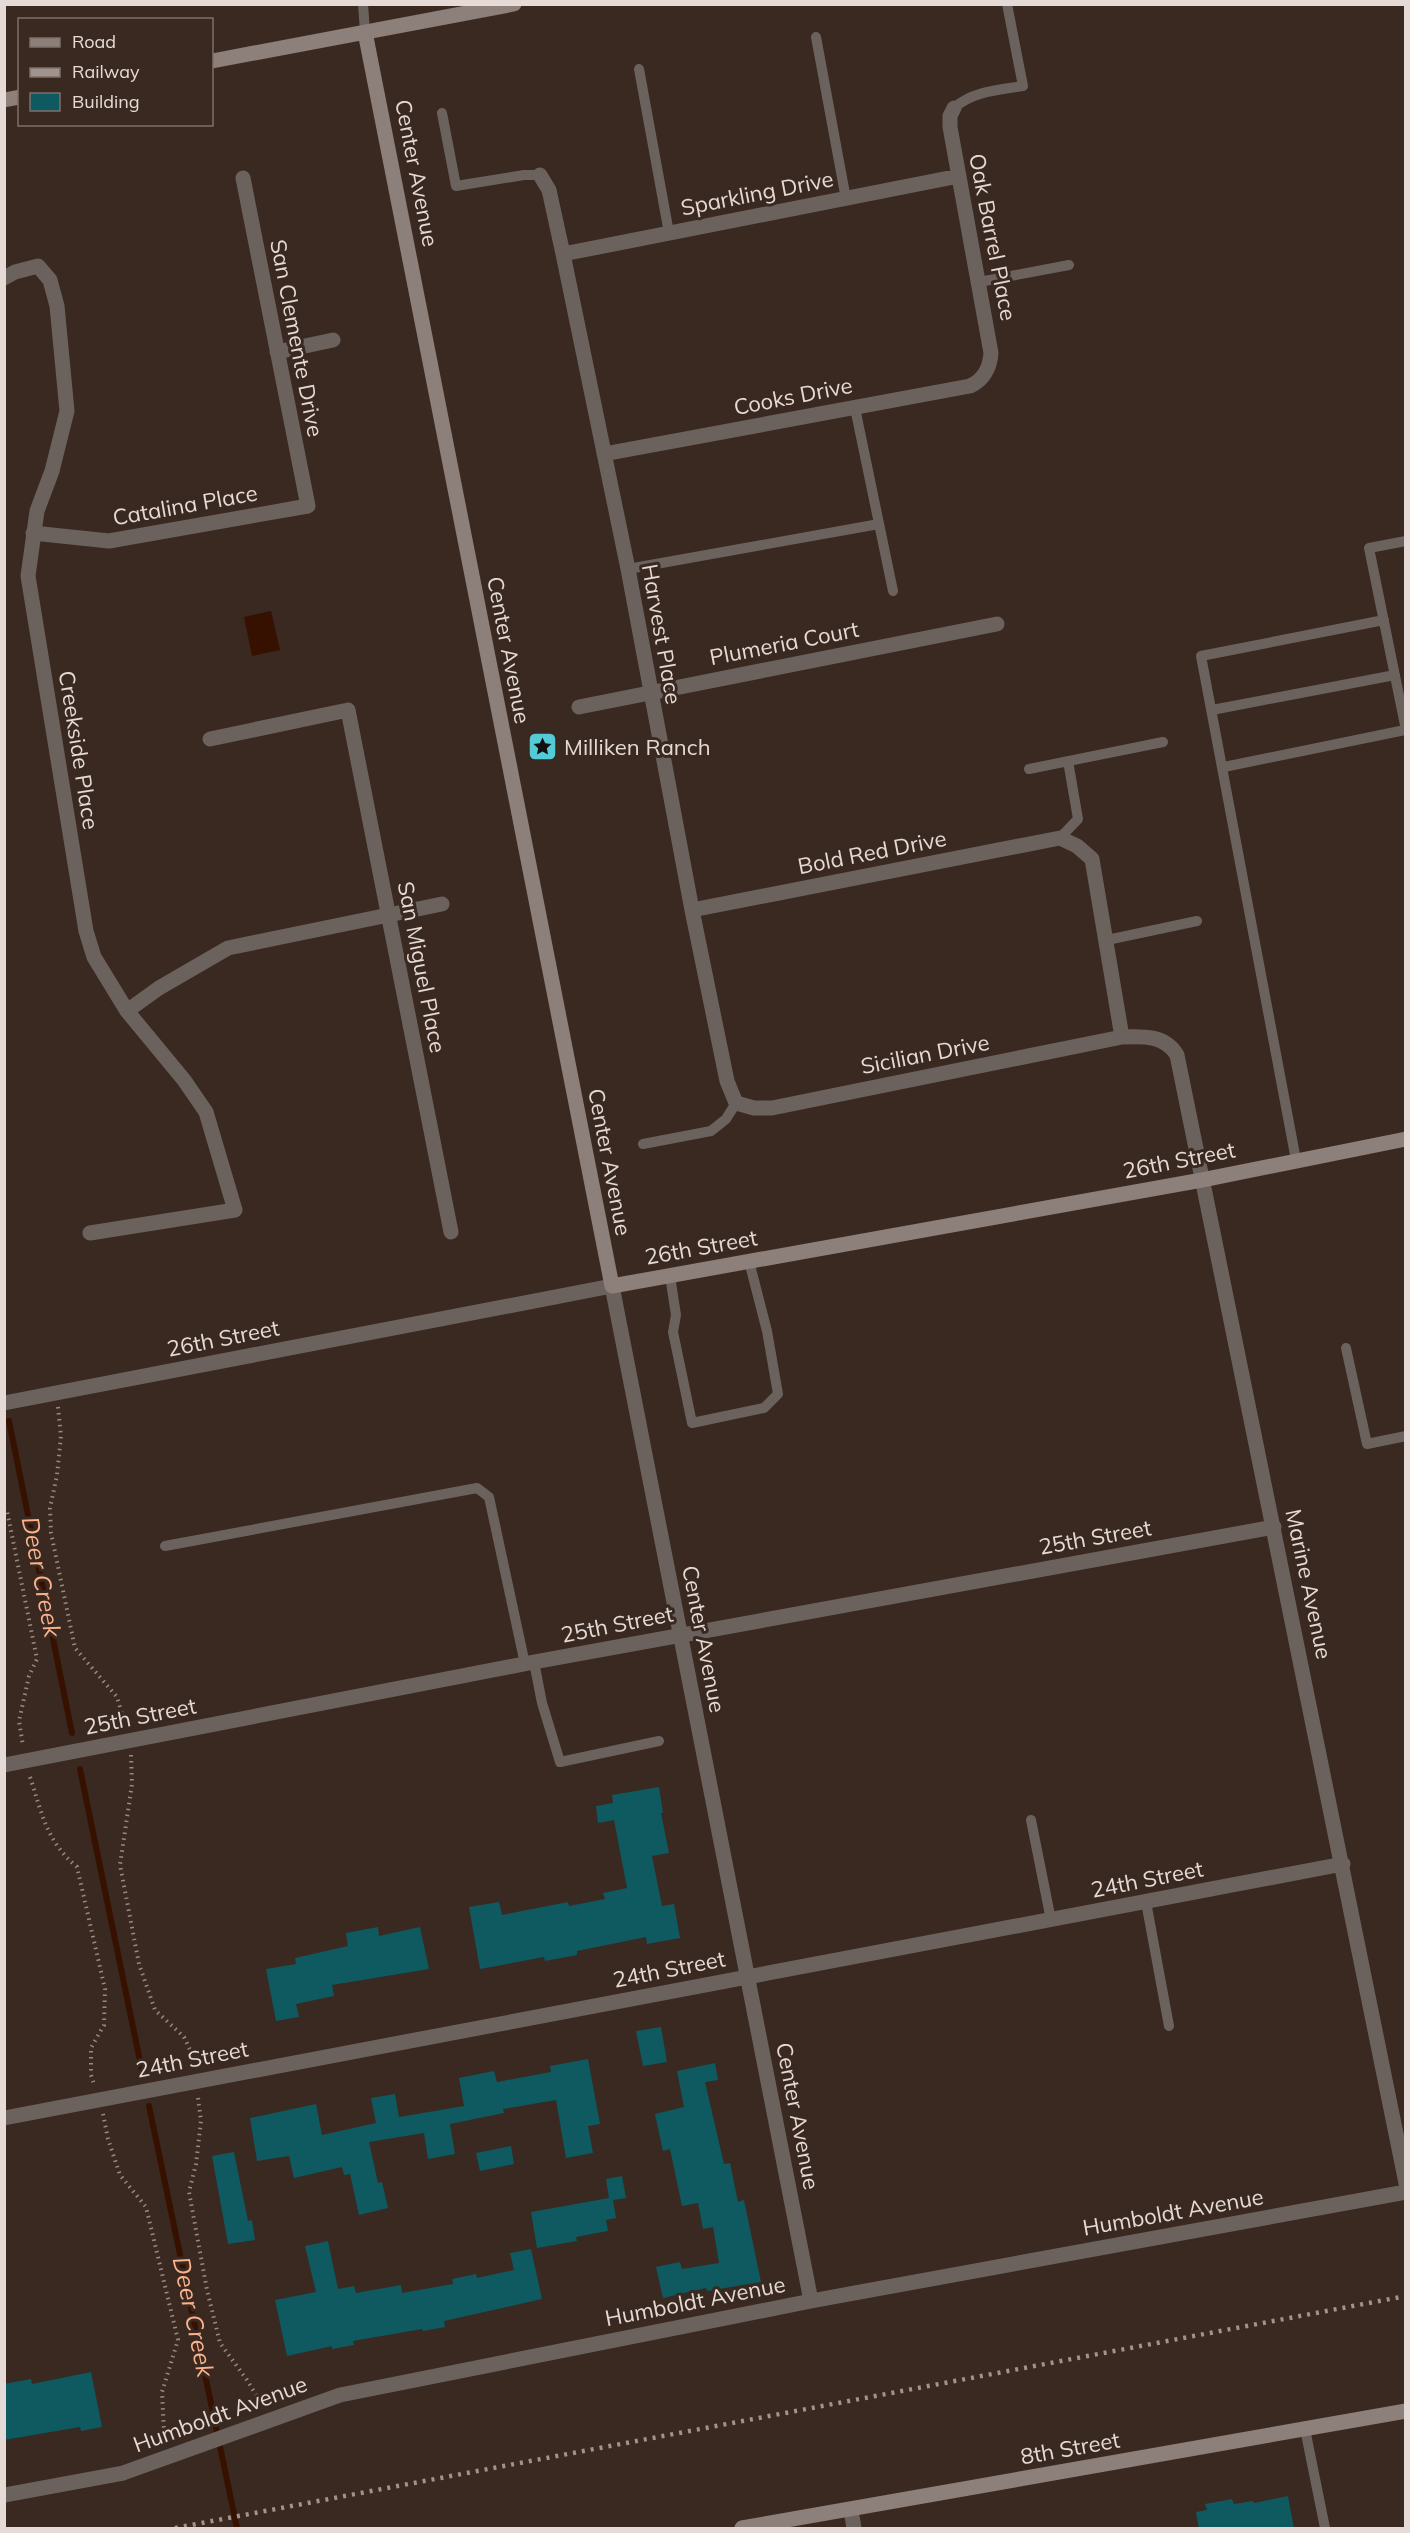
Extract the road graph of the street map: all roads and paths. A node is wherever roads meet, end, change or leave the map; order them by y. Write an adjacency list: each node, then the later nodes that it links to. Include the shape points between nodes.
1 (363, 4): 4 (lane)
2 (514, 4): 4 (street)
3 (1007, 4): 8 (lane, via 1023,86 975,95)
4 (365, 32): 6 (street); 59 (street, Center Avenue)
5 (816, 37): 13 (lane)
6 (213, 61)
7 (639, 69): 14 (lane)
8 (954, 108): 11 (street, Oak Barrel Place, via 950,127)
9 (442, 113): 10 (lane, via 456,186)
10 (540, 175): 15 (street, Harvest Place, via 549,190)
11 (959, 176): 13 (street, Sparkling Drive); 18 (street, Oak Barrel Place)
12 (243, 178): 20 (street, San Clemente Drive)
13 (846, 199): 14 (street, Sparkling Drive)
14 (669, 233): 15 (street, Sparkling Drive)
15 (563, 254): 23 (street, Harvest Place)
16 (1069, 265): 18 (lane)
17 (4, 278): 26 (street, Creekside Place, via 38,266 50,280 57,306 67,411)
18 (979, 282): 21 (street, Oak Barrel Place, via 991,353)
19 (333, 340): 20 (street)
20 (277, 352): 24 (street, San Clemente Drive)
21 (985, 374): 22 (street, Cooks Drive, via 970,386)
22 (855, 408): 23 (street, Cooks Drive); 25 (lane)
23 (604, 454): 28 (street, Harvest Place)
24 (308, 506): 26 (street, Catalina Place, via 109,541)
25 (879, 524): 28 (lane); 29 (lane)
26 (33, 533): 48 (street, Creekside Place, via 28,576 86,931 94,957)
27 (1406, 541): 30 (lane, via 1369,548)
28 (628, 569): 33 (street, Harvest Place)
29 (893, 591)
30 (1384, 621): 32 (lane); 35 (lane, via 1201,656)
31 (997, 624): 33 (street, Plumeria Court)
32 (1395, 675): 35 (lane); 36 (lane)
33 (650, 693): 34 (street, Plumeria Court); 44 (street, Harvest Place)
34 (579, 707)
35 (1212, 710): 40 (lane)
36 (1406, 730): 40 (lane)
37 (210, 739): 45 (street, San Miguel Place, via 348,710)
38 (1163, 742): 39 (lane)
39 (1068, 761): 41 (lane); 42 (lane, via 1078,819)
40 (1224, 767): 53 (lane)
41 (1029, 769)
42 (1060, 838): 44 (street, Bold Red Drive); 47 (street, via 1092,859)
43 (442, 904): 45 (street)
44 (692, 910): 50 (street, Harvest Place, via 727,1081)
45 (388, 914): 48 (street, via 228,948); 55 (street, San Miguel Place)
46 (1197, 921): 47 (lane)
47 (1107, 940): 49 (street)
48 (127, 1011): 56 (street, Creekside Place, via 206,1112 235,1210)
49 (1122, 1036): 50 (street, Sicilian Drive, via 772,1108); 54 (street, Marine Avenue, via 1160,1040 1177,1055)
50 (736, 1103): 52 (lane, via 726,1119 711,1131)
51 (1406, 1139): 53 (street, 26th Street)
52 (643, 1144)
53 (1296, 1160): 54 (street, 26th Street)
54 (1202, 1180): 57 (street, 26th Street); 65 (street, Marine Avenue)
55 (451, 1232)
56 (90, 1233)
57 (749, 1261): 58 (street, 26th Street); 58 (lane, via 778,1394 764,1408 692,1423 673,1332 676,1315)
58 (670, 1276): 59 (street, 26th Street)
59 (612, 1286): 61 (street, 26th Street); 67 (street, Center Avenue)
60 (1346, 1348): 63 (lane, via 1367,1444)
61 (57, 1393): 62 (street, 26th Street); 70 (path, via 61,1436 50,1508 51,1533 75,1648 117,1697)
62 (4, 1403)
63 (1406, 1436)
64 (4, 1508): 69 (path, via 37,1659 29,1676)
65 (1274, 1527): 67 (street, 25th Street); 75 (street, Marine Avenue)
66 (165, 1546): 68 (lane, via 477,1488 489,1497)
67 (680, 1635): 68 (street, 25th Street); 78 (street, Center Avenue)
68 (530, 1663): 70 (street, 25th Street); 71 (lane, via 560,1762)
69 (20, 1728)
70 (130, 1741): 72 (street, 25th Street); 80 (path, via 132,1784 120,1865 124,1887 147,1991 155,2010 184,2037)
71 (659, 1741)
72 (4, 1765)
73 (35, 1792): 81 (path, via 42,1820 64,1856 77,1867 105,1989 104,2025 91,2048 90,2075)
74 (1031, 1820): 77 (lane)
75 (1343, 1864): 76 (street, 24th Street); 83 (street, Marine Avenue)
76 (1146, 1902): 77 (street, 24th Street); 79 (lane)
77 (1051, 1920): 78 (street, 24th Street)
78 (747, 1977): 80 (street, 24th Street); 85 (street, Center Avenue)
79 (1169, 2026)
80 (196, 2081): 81 (street, 24th Street); 87 (path, via 201,2121 189,2192 207,2290 220,2343)
81 (101, 2100): 82 (street, 24th Street); 89 (path, via 120,2175 146,2206 178,2340 162,2392 164,2431)
82 (4, 2118)
83 (1406, 2183)
84 (1406, 2192): 85 (street, Humboldt Avenue)
85 (811, 2301): 87 (street, Humboldt Avenue, via 340,2395)
86 (1406, 2411): 88 (street, 8th Street)
87 (270, 2419): 89 (street, Humboldt Avenue)
88 (1305, 2429): 91 (street, 8th Street); 94 (lane)
89 (171, 2455): 90 (street, Humboldt Avenue, via 123,2473)
90 (4, 2495)
91 (851, 2510): 92 (street, 8th Street); 93 (street)
92 (742, 2529)
93 (854, 2529)
94 (1325, 2529)

